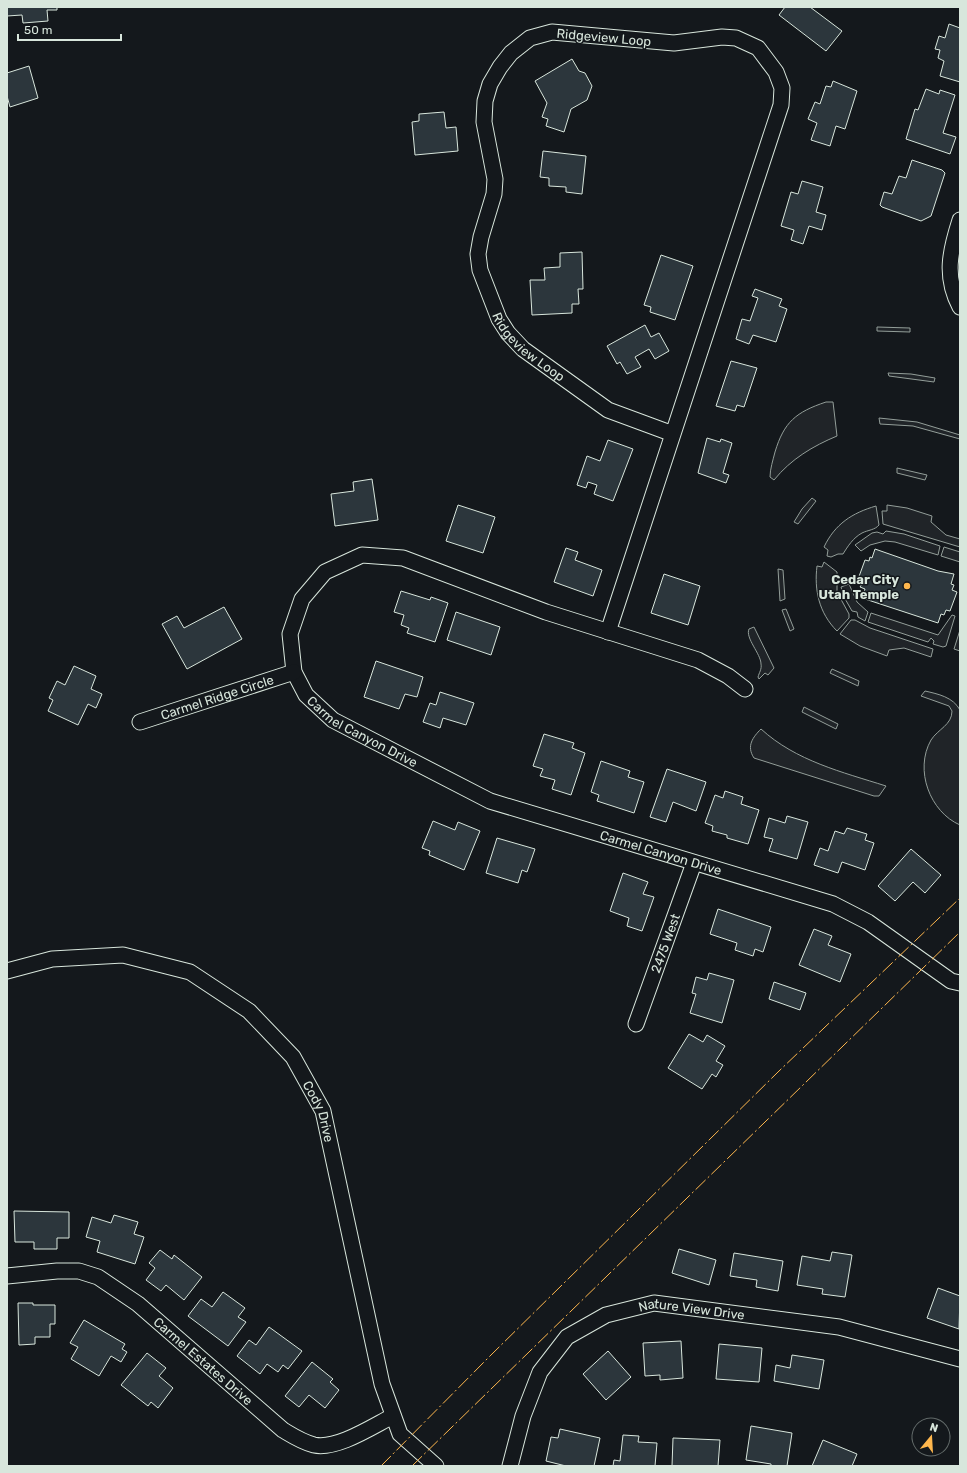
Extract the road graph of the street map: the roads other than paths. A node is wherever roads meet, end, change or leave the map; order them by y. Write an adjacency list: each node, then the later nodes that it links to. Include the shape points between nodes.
1 (960, 220): 2 (street, via 949,266 951,287)
2 (960, 307)
3 (674, 434): 3 (street, Ridgeview Loop, via 781,105 782,88 776,72 758,48 736,38 722,37 674,43 552,32 530,38 511,53 500,67 490,84 485,101 484,122 495,179 494,194 478,254 480,270 499,319 523,349 608,410); 4 (street, Ridgeview Loop)
4 (608, 632): 5 (street, Carmel Canyon Drive, via 546,612 403,558 362,555 325,572 302,599 290,634); 6 (street, Carmel Canyon Drive, via 698,660 728,676)
5 (294, 672): 7 (street, Carmel Ridge Circle); 8 (street, Carmel Canyon Drive, via 306,695 332,720 490,801)
6 (745, 689)
7 (140, 722)
8 (694, 863): 10 (street, Carmel Canyon Drive, via 833,904 868,922 951,981); 11 (street, 2475 West)
9 (7, 971): 14 (street, Cody Drive, via 52,959 123,955 190,972 249,1011 293,1057 323,1111 382,1384)
10 (960, 983)
11 (636, 1024)
12 (7, 1276): 14 (street, Carmel Estates Drive, via 79,1271 98,1277 138,1304 283,1430 300,1441 328,1445 342,1441)
13 (960, 1359): 16 (street, Nature View Drive, via 838,1327 654,1303 606,1315 567,1338 540,1372)
14 (393, 1416): 15 (street, Cody Drive, via 400,1434)
15 (436, 1466)
16 (510, 1466)

